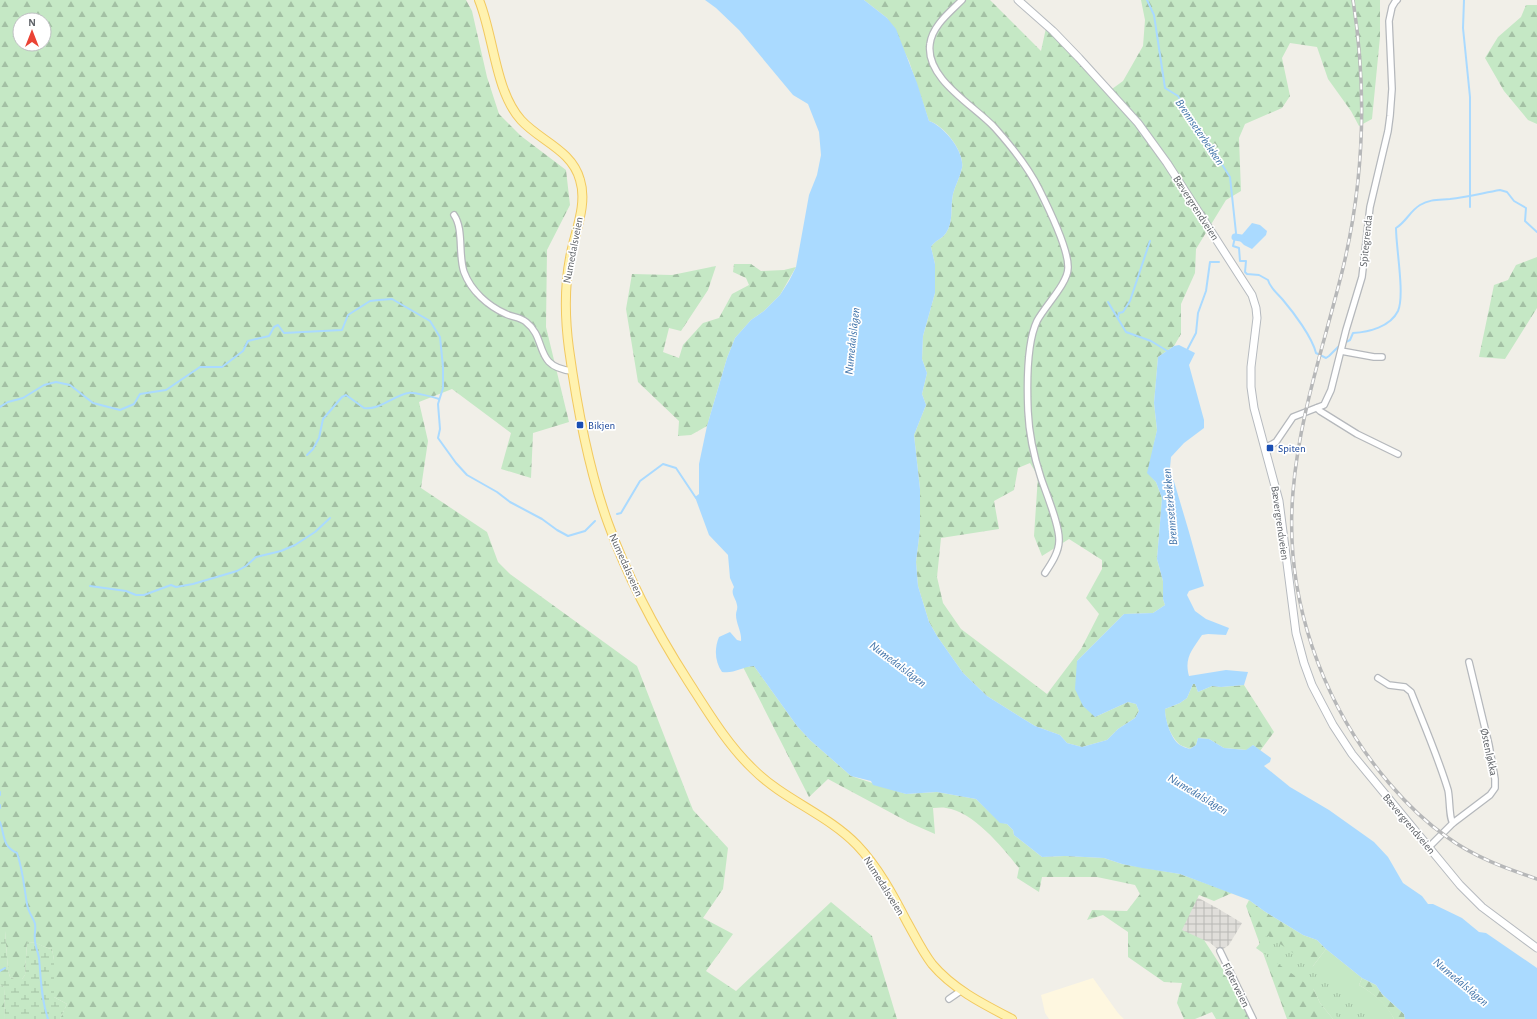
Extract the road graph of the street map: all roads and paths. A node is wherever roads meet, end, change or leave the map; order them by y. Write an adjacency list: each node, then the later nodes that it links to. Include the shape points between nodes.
1 (479, 0): 8 (main road, Numedalsveien, via 510,104 526,126 565,156 574,166 581,182 582,196 569,259 565,294)
2 (962, 0): 12 (street, via 934,33 930,44 931,60 939,76 994,127 1026,168 1046,202 1068,263 1065,280 1035,326 1029,353 1028,411 1032,440 1035,458 1060,539 1058,549)
3 (1018, 0): 10 (main road, Bævergrendveien, via 1079,58 1138,123 1252,295 1257,318 1251,387)
4 (1397, 0): 6 (street, Spitegrenda, via 1392,7 1390,22 1392,95 1388,131 1371,200 1362,277)
5 (454, 215): 8 (street, via 459,225 464,272 474,289 487,303 525,321 536,335 545,358 558,369)
6 (1341, 351): 7 (street); 9 (street, Spitegrenda, via 1329,395 1324,405)
7 (1382, 357)
8 (572, 371): 19 (main road, Numedalsveien, via 587,445 608,522 620,555 640,597 684,674 726,738 755,771 776,789 847,836 864,854 892,896 924,953 943,975)
9 (1317, 408): 10 (street, Spitegrenda, via 1293,417 1276,442); 11 (street, via 1356,434)
10 (1264, 448): 16 (main road, Bævergrendveien, via 1279,501 1296,633 1312,685 1352,754)
11 (1398, 454)
12 (1045, 573)
13 (1470, 662): 15 (street, Østenløkka, via 1496,784 1490,795)
14 (1378, 678): 15 (street, via 1389,685 1405,687 1411,692 1446,783 1450,818)
15 (1453, 823): 16 (street, Østenløkka)
16 (1428, 847): 17 (main road, Bævergrendveien, via 1473,899)
17 (1537, 948)
18 (1220, 951): 22 (street, Fløterveien)
19 (962, 990): 20 (street); 21 (main road, Numedalsveien)
20 (949, 999)
21 (1012, 1019)
22 (1253, 1019)

